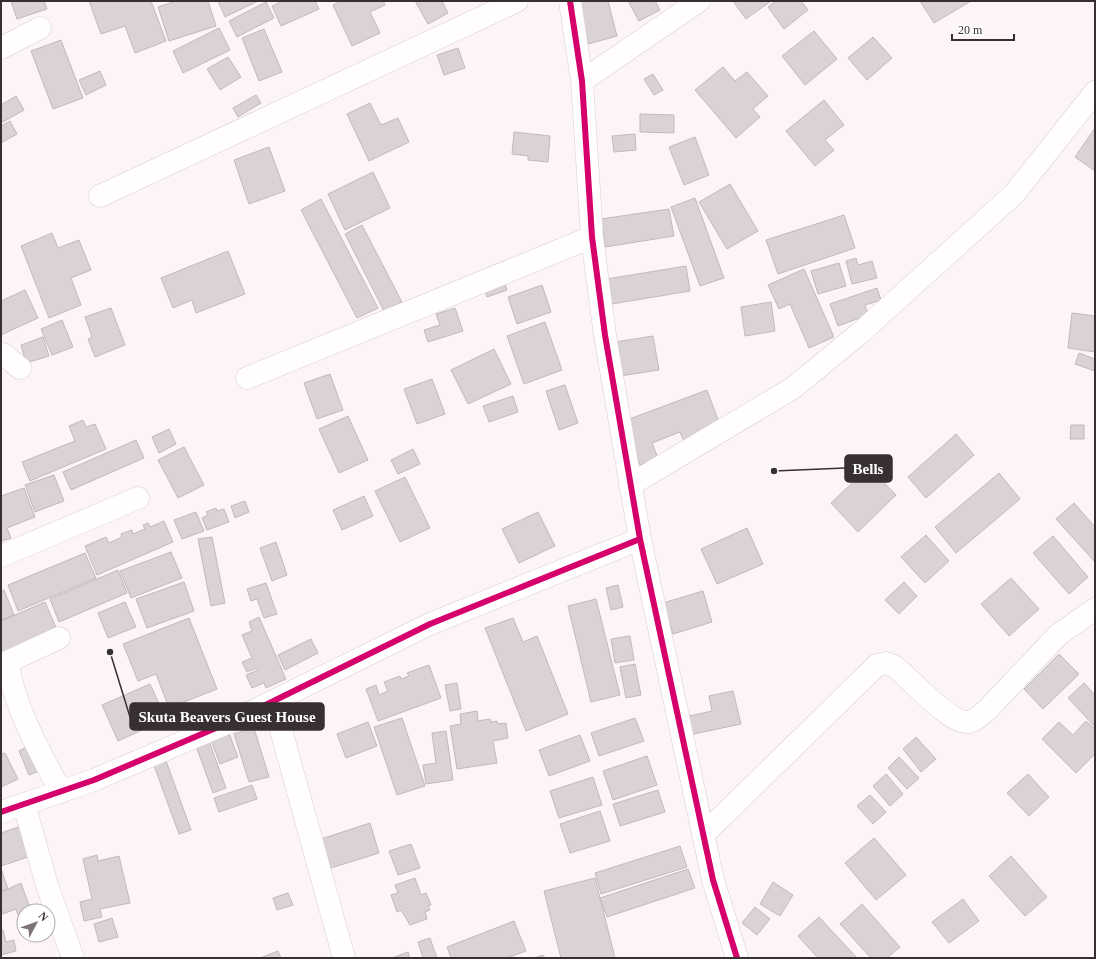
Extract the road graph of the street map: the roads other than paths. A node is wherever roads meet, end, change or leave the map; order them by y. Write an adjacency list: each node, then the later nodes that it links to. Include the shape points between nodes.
1 (517, 1): 8 (street)
2 (570, 1): 6 (street)
3 (699, 1): 6 (street)
4 (40, 28): 5 (street)
5 (1, 48)
6 (582, 82): 9 (street)
7 (1095, 92): 13 (street, via 1014,194 860,333 793,388)
8 (100, 196)
9 (592, 237): 12 (street); 13 (street)
10 (1, 355): 11 (street)
11 (20, 368)
12 (247, 378)
13 (630, 485): 15 (street)
14 (138, 498): 16 (street)
15 (640, 539): 19 (street, via 430,624); 23 (street)
16 (1, 556)
17 (1095, 609): 23 (street, via 1058,635 988,709 968,722 952,718 894,666 886,663 877,665)
18 (59, 638): 20 (street, via 7,662 10,681 21,712)
19 (273, 701): 20 (street, via 230,722); 25 (street)
20 (61, 792): 21 (street)
21 (24, 804): 22 (street); 24 (street, via 47,885)
22 (1, 812)
23 (703, 835): 26 (street, via 713,880)
24 (73, 958)
25 (344, 958)
26 (737, 958)

